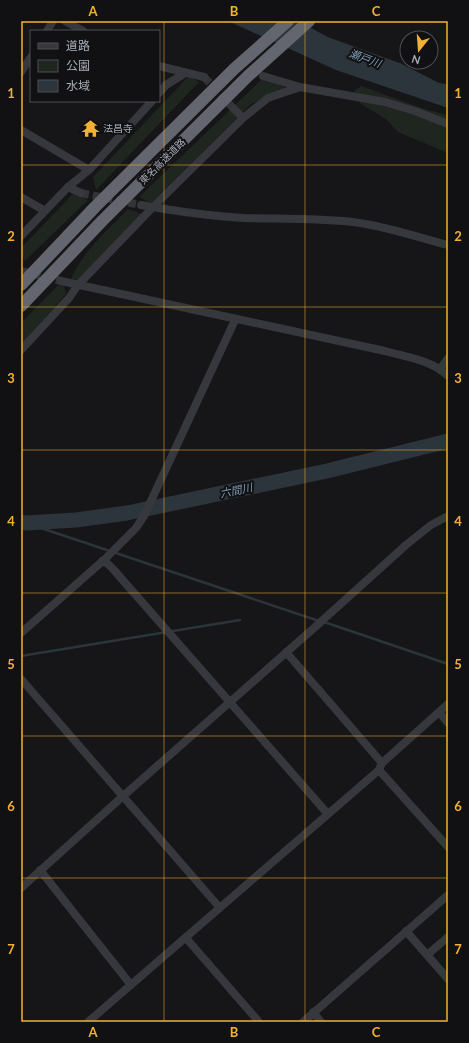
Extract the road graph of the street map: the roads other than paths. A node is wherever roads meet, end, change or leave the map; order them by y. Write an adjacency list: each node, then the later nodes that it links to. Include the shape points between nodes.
1 (53, 21): 5 (street)
2 (65, 21): 6 (street)
3 (288, 21): 30 (highway, 東名高速道路, via 234,69 95,207)
4 (309, 21): 32 (highway, 東名高速道路, via 248,76 103,220)
5 (48, 30)
6 (81, 30)
7 (30, 58): 9 (street)
8 (160, 66): 10 (street)
9 (23, 67)
10 (184, 73): 12 (street); 14 (street)
11 (263, 76): 13 (street)
12 (204, 77)
13 (300, 87): 17 (street, via 268,98); 18 (street, via 385,102)
14 (160, 92)
15 (151, 102): 20 (street)
16 (234, 109): 17 (street)
17 (243, 118): 25 (street)
18 (448, 124)
19 (21, 130): 20 (street)
20 (89, 170): 21 (street)
21 (68, 187): 22 (street); 26 (street)
22 (81, 193)
23 (21, 197): 26 (street)
24 (141, 205): 25 (street)
25 (153, 207): 28 (street, via 242,218 303,218 354,222); 31 (street)
26 (45, 211): 27 (street)
27 (21, 236)
28 (448, 245)
29 (61, 281): 31 (street)
30 (21, 285)
31 (78, 285): 33 (street); 34 (street)
32 (21, 306)
33 (235, 320): 36 (street, via 385,352); 39 (street, via 144,516 136,528)
34 (21, 350)
35 (448, 358): 36 (street)
36 (441, 368): 37 (street)
37 (448, 376)
38 (448, 516): 41 (street, via 431,525 406,545)
39 (103, 560): 40 (street); 43 (street)
40 (21, 633)
41 (286, 652): 43 (street); 47 (street)
42 (21, 679): 48 (street)
43 (230, 703): 48 (street); 49 (street)
44 (448, 704): 45 (street)
45 (439, 712): 46 (street); 47 (street)
46 (448, 723)
47 (380, 766): 49 (street); 50 (street)
48 (122, 797): 51 (street); 54 (street)
49 (328, 813): 54 (street)
50 (448, 847)
51 (40, 870): 52 (street); 60 (street)
52 (21, 888)
53 (448, 895): 55 (street)
54 (220, 908): 57 (street)
55 (406, 931): 58 (street); 61 (street)
56 (448, 937): 58 (street)
57 (186, 938): 60 (street); 63 (street)
58 (427, 955): 59 (street)
59 (448, 979)
60 (131, 985): 62 (street)
61 (313, 1012): 64 (street); 65 (street)
62 (88, 1022)
63 (259, 1022)
64 (302, 1022)
65 (321, 1022)

